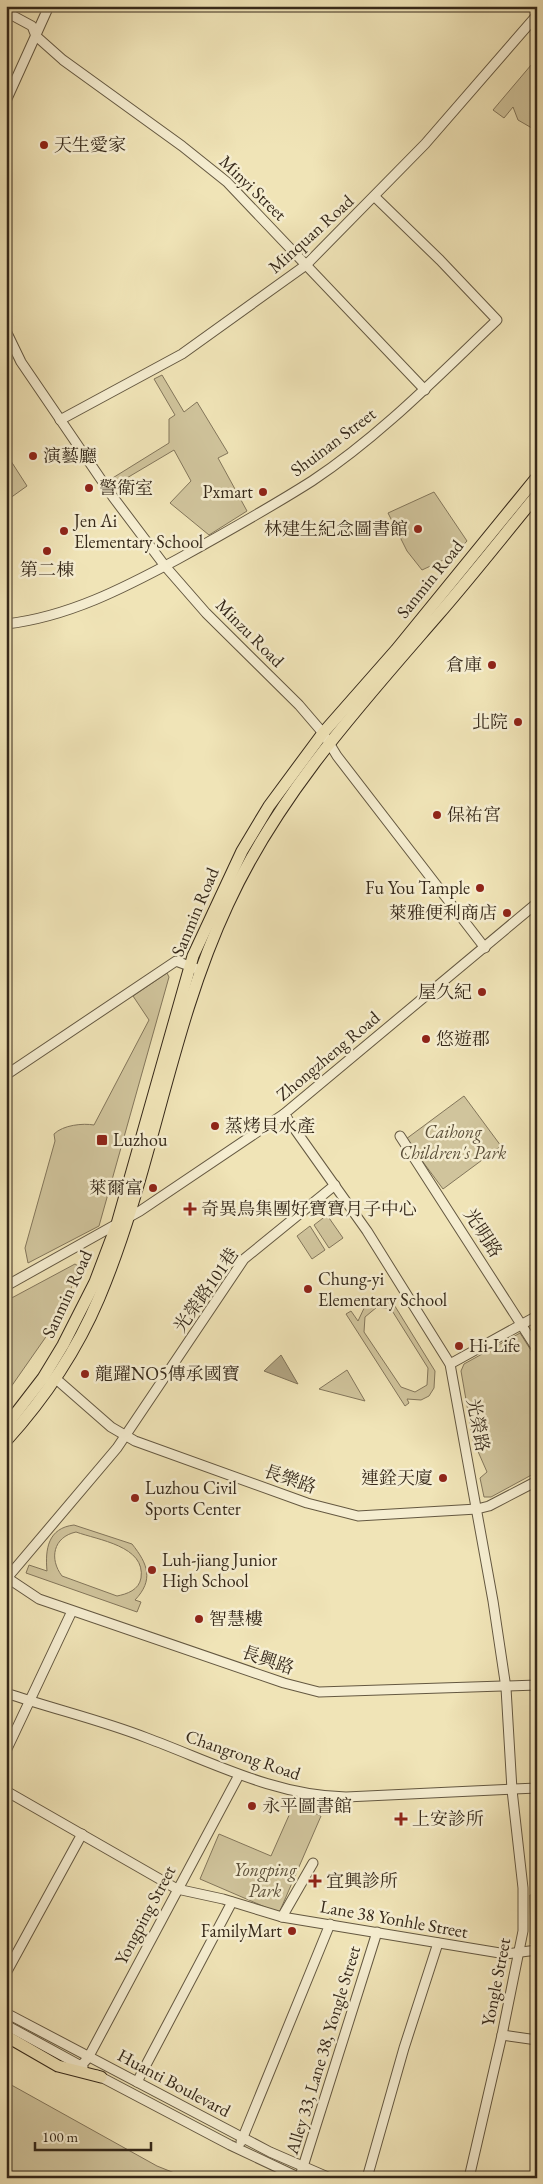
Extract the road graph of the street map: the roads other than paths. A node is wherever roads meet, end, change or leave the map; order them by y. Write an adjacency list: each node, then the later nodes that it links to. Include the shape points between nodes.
1 (48, 6): 4 (street)
2 (6, 12): 4 (street, Minyi Street, via 32,26)
3 (537, 15): 6 (street, Minquan Road, via 461,105)
4 (36, 36): 5 (street); 7 (street, Minyi Street, via 63,60 227,182)
5 (7, 96)
6 (375, 197): 7 (street, Minquan Road); 9 (street, Shuinan Street, via 497,320)
7 (306, 265): 9 (street, Minyi Street); 10 (street, Minquan Road, via 182,354)
8 (6, 331): 10 (street, Minzu Road, via 21,362)
9 (425, 390): 13 (street, Shuinan Street, via 312,481)
10 (60, 420): 13 (street, Minzu Road)
11 (537, 477): 15 (main road, Sanmin Road, via 396,650)
12 (537, 495): 16 (main road, Sanmin Road)
13 (165, 566): 14 (street, Shuinan Street, via 118,591 80,606 48,617); 15 (street, Minzu Road, via 206,613)
14 (6, 624)
15 (323, 732): 16 (street, Minzu Road); 19 (main road, Sanmin Road, via 269,806 242,851 224,886)
16 (330, 745): 18 (street, Minzu Road); 19 (main road, Sanmin Road, via 301,779 260,840)
17 (537, 903): 18 (street, Zhongzheng Road)
18 (485, 948): 21 (street, Zhongzheng Road)
19 (195, 968): 20 (street, via 176,961); 24 (main road, Sanmin Road)
20 (6, 1075)
21 (284, 1114): 23 (street, 光榮路); 24 (street, Zhongzheng Road)
22 (400, 1136): 27 (street, 光明路)
23 (335, 1185): 29 (street, 光榮路); 32 (street, 光榮路101巷, via 244,1259)
24 (122, 1221): 25 (street, Zhongzheng Road); 30 (main road, Sanmin Road, via 119,1247 98,1301); 31 (main road, Sanmin Road, via 63,1345)
25 (6, 1286)
26 (537, 1316): 27 (street)
27 (521, 1324): 28 (street, 光明路); 29 (street)
28 (537, 1350)
29 (450, 1364): 35 (street, 光榮路)
30 (55, 1378): 32 (street, 長樂路, via 111,1428); 33 (main road, Sanmin Road)
31 (6, 1426)
32 (125, 1435): 35 (street, 長樂路, via 307,1503 358,1516); 36 (street, 光榮路101巷)
33 (6, 1441)
34 (537, 1481): 35 (street, 長樂路)
35 (477, 1509): 39 (street, 光榮路)
36 (7, 1578): 37 (street, 長興路, via 39,1599)
37 (72, 1610): 39 (street, 長興路, via 319,1692); 41 (street)
38 (537, 1685): 39 (street, 長興路)
39 (506, 1688): 45 (street, 光榮路)
40 (6, 1693): 41 (street, Changrong Road)
41 (31, 1701): 42 (street); 43 (street, Changrong Road, via 146,1737)
42 (6, 1751)
43 (239, 1775): 45 (street, Changrong Road, via 282,1789 328,1797); 49 (street, Yongping Street)
44 (537, 1788): 45 (street, Changrong Road)
45 (512, 1790): 56 (street, Yongle Street, via 523,1888)
46 (6, 1792): 47 (street, Lane 38 Yonhle Street)
47 (82, 1834): 49 (street, Lane 38 Yonhle Street); 57 (street)
48 (313, 1863): 51 (street)
49 (177, 1889): 50 (street, Lane 38 Yonhle Street); 63 (street, Yongping Street)
50 (232, 1902): 51 (street, Lane 38 Yonhle Street); 66 (street)
51 (282, 1917): 52 (street, Lane 38 Yonhle Street)
52 (330, 1924): 53 (street, Lane 38 Yonhle Street); 67 (street)
53 (377, 1932): 54 (street, Lane 38 Yonhle Street); 69 (street, Alley 33, Lane 38, Yongle Street)
54 (438, 1943): 56 (street, Lane 38 Yonhle Street, via 506,1954); 72 (street)
55 (537, 1950): 56 (street, Lane 38 Yonhle Street)
56 (520, 1953): 61 (street, Yongle Street)
57 (6, 1973)
58 (6, 2013): 63 (street, Huanti Boulevard)
59 (6, 2025): 64 (street)
60 (6, 2036): 64 (main road, via 58,2066)
61 (502, 2036): 62 (street); 73 (street, Yongle Street)
62 (537, 2040)
63 (88, 2058): 64 (street, Yongping Street); 66 (street, Huanti Boulevard)
64 (79, 2068): 65 (main road)
65 (101, 2077): 68 (street, Huanti Boulevard)
66 (137, 2082): 67 (street, Huanti Boulevard)
67 (243, 2138): 68 (street); 69 (street, Huanti Boulevard)
68 (239, 2149): 70 (street, Huanti Boulevard)
69 (303, 2167): 70 (street, Alley 33, Lane 38, Yongle Street); 71 (street, Huanti Boulevard)
70 (300, 2178)
71 (330, 2178)
72 (366, 2178)
73 (469, 2178)

